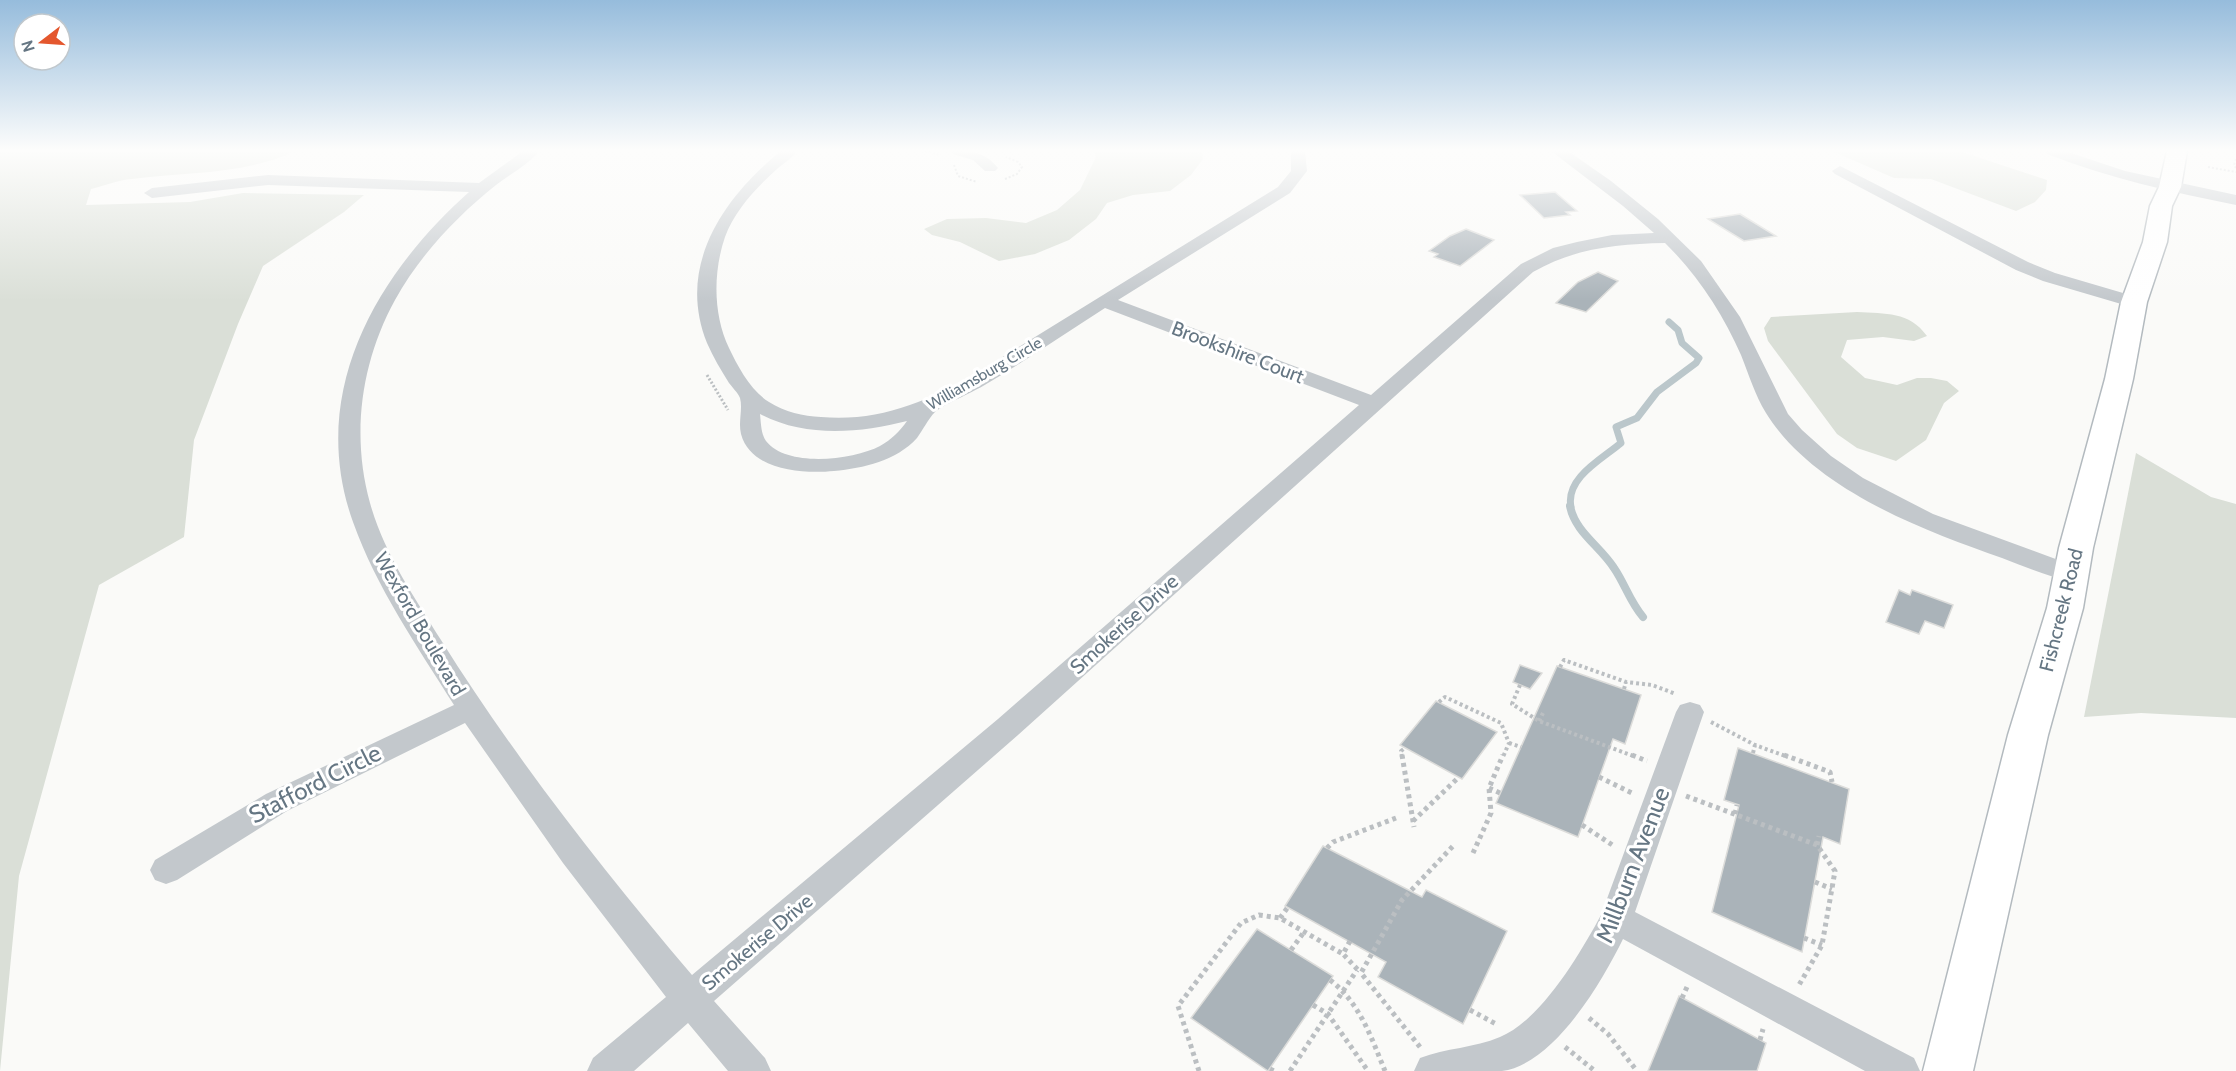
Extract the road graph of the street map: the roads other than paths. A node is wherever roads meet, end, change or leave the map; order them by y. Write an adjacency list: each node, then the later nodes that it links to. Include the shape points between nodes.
1 (468, 201): 15 (street, Wexford Boulevard, via 413,257 379,310 357,370 349,428 358,501 369,535 388,576)
2 (738, 201): 10 (street, Williamsburg Circle, via 718,233 708,265 706,293 712,333 725,361)
3 (1266, 201): 8 (street, Williamsburg Circle)
4 (1626, 201): 7 (street)
5 (1897, 201): 9 (street, via 2022,266)
6 (2164, 201): 9 (main road, Fishcreek Road, via 2156,242)
7 (1667, 238): 11 (street, Smokerise Drive, via 1587,244 1539,260 1496,293); 13 (street, via 1703,276 1727,310 1778,416 1822,459 1870,491 1936,524)
8 (1103, 301): 11 (street, Brookshire Court); 12 (street, Williamsburg Circle)
9 (2134, 302): 13 (main road, Fishcreek Road, via 2120,379)
10 (750, 396): 12 (street, Williamsburg Circle, via 782,416 831,424 882,421); 12 (street, via 750,425 755,443 767,454 787,462 819,466 883,453 915,427)
11 (1374, 403): 18 (street, Smokerise Drive, via 1008,727)
12 (927, 408)
13 (2071, 573): 23 (main road, Fishcreek Road)
14 (1686, 704): 17 (street, Millburn Avenue, via 1663,788)
15 (470, 709): 16 (street, Stafford Circle, via 257,811); 18 (street, Wexford Boulevard, via 560,836)
16 (166, 870)
17 (1616, 919): 19 (street, Millburn Avenue, via 1568,1000 1542,1028 1514,1050); 22 (street)
18 (688, 1000): 20 (street, Smokerise Drive); 21 (street, Wexford Boulevard)
19 (1436, 1070)
20 (606, 1071)
21 (752, 1071)
22 (1900, 1071)
23 (1947, 1071)

